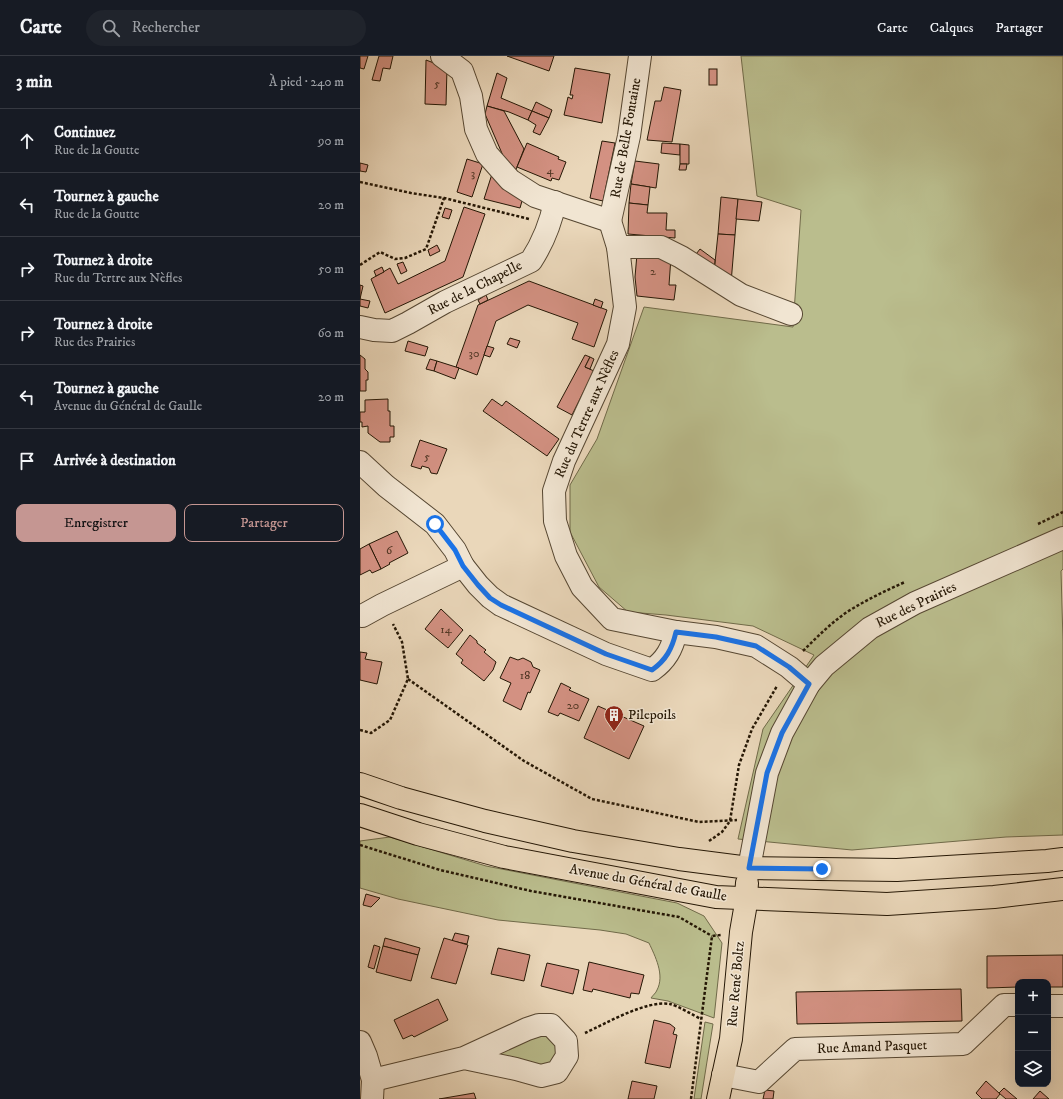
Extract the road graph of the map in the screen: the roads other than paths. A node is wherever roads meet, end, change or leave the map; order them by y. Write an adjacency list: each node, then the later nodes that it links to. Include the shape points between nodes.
1 (442, 56): 3 (street, via 462,71 471,96 476,129 487,154 510,180 535,196)
2 (640, 56): 4 (street, Rue de Belle Fontaine, via 629,136)
3 (555, 202): 4 (street); 7 (street, Rue de la Chapelle, via 539,249 531,260 392,331)
4 (610, 221): 5 (street, Rue du Tertre aux Nèfles)
5 (618, 247): 6 (street, via 661,247 741,295); 12 (street, Rue du Tertre aux Nèfles, via 625,307 618,344 564,461 554,491 555,521 566,556 582,587 612,620)
6 (791, 314)
7 (360, 326)
8 (360, 462): 10 (street, via 435,524 455,550)
9 (1063, 538): 13 (street, Rue des Prairies, via 915,603 870,628 824,666)
10 (463, 566): 11 (street); 12 (street, via 490,598 501,605 606,654 652,670 666,657)
11 (362, 616)
12 (676, 632): 13 (street, Rue du Tertre aux Nèfles, via 756,646 789,667)
13 (809, 684): 17 (street, Rue des Prairies, via 782,733 767,773)
14 (360, 784): 17 (main road, Avenue du Général de Gaulle, via 485,821 573,841 679,860)
15 (360, 815): 19 (main road, Avenue du Général de Gaulle, via 504,857 716,897)
16 (1063, 859): 17 (main road, Avenue du Général de Gaulle, via 897,870)
17 (749, 868): 19 (main road, Rue René Boltz)
18 (1063, 888): 19 (main road, Avenue du Général de Gaulle, via 994,897 887,904)
19 (746, 898): 25 (main road, Rue René Boltz, via 731,1039)
20 (1015, 1005): 25 (street, Rue Amand Pasquet, via 1004,1005 963,1044 795,1049 758,1082)
21 (1051, 1006): 22 (street)
22 (1063, 1006)
23 (360, 1042): 26 (street, via 366,1056)
24 (464, 1058): 24 (street, via 538,1025 551,1025 566,1041 567,1056 557,1072 541,1076); 26 (street)
25 (723, 1075): 27 (main road, Rue René Boltz)
26 (372, 1089)
27 (718, 1099)

